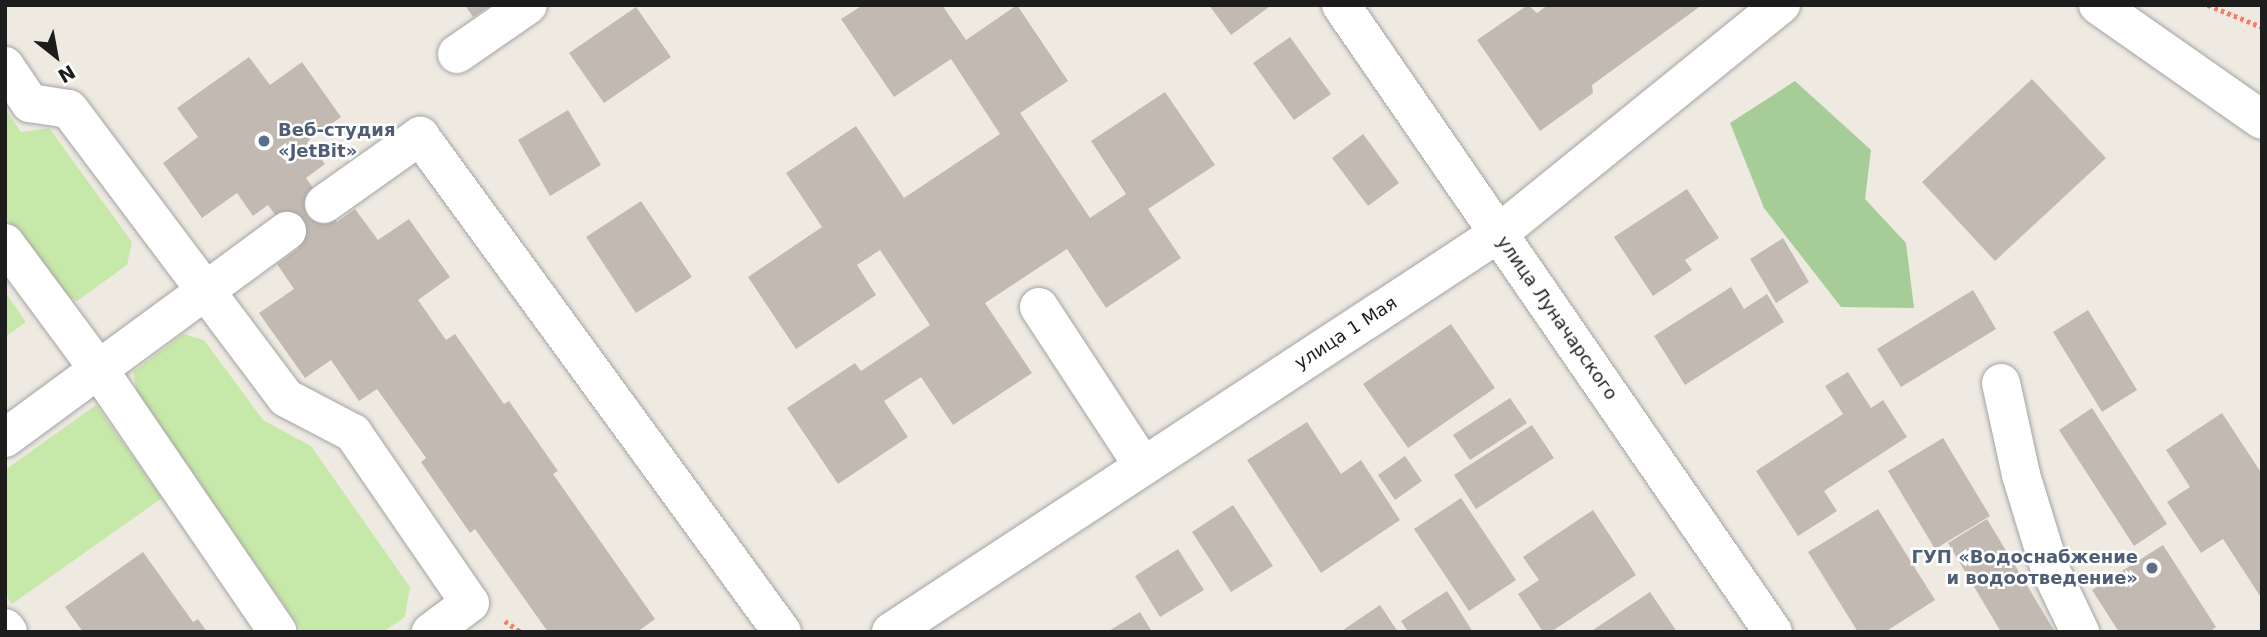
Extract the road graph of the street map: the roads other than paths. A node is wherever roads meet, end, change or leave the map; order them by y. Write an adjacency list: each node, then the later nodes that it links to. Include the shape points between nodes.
1 (528, 5): 6 (street)
2 (1341, 5): 11 (street, улица Луначарского)
3 (1781, 5): 5 (street, улица 1 Мая)
4 (2098, 5): 8 (street)
5 (1743, 18): 11 (street, улица 1 Мая)
6 (457, 54)
7 (5, 66): 13 (street, via 30,103 69,109)
8 (2262, 120)
9 (324, 204): 21 (street, via 420,136)
10 (287, 231): 13 (street)
11 (1499, 233): 18 (street, улица 1 Мая); 23 (street, улица Луначарского)
12 (5, 243): 15 (street)
13 (204, 291): 15 (street); 20 (street, via 286,398 353,433 470,603)
14 (1039, 307): 18 (street)
15 (99, 370): 17 (street); 19 (street)
16 (2001, 383): 24 (street, via 2021,475 2050,569)
17 (5, 438)
18 (1143, 466): 22 (street, улица 1 Мая)
19 (278, 632)
20 (431, 632)
21 (782, 632)
22 (891, 632)
23 (1773, 632)
24 (2080, 632)

